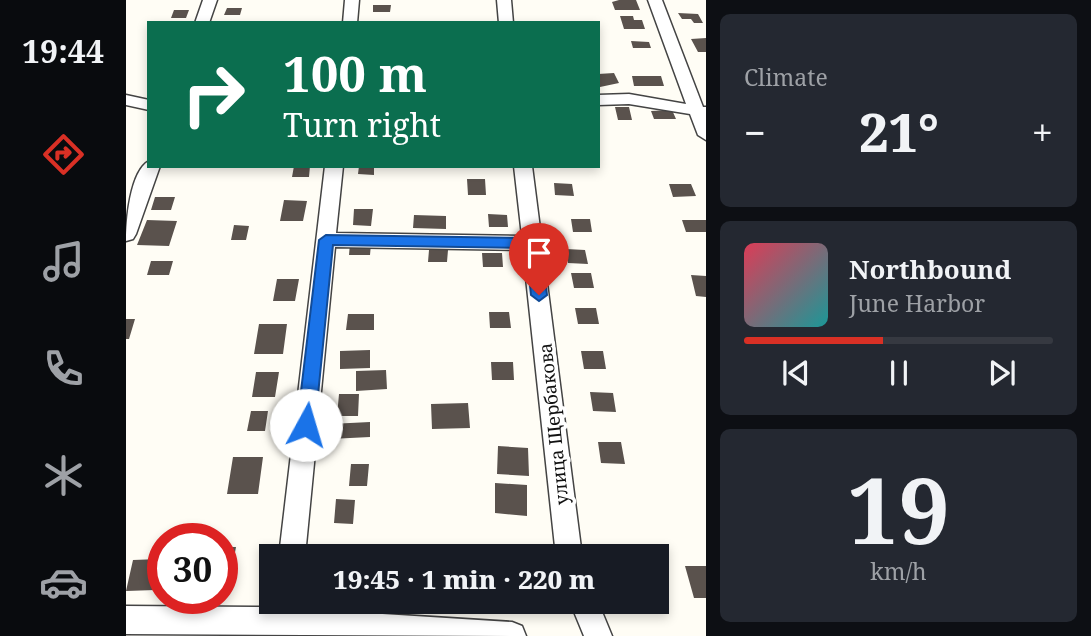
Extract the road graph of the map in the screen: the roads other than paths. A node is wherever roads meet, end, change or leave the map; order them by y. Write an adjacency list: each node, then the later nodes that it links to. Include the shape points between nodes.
1 (210, 0): 5 (street)
2 (352, 0): 6 (street)
3 (504, 0): 7 (street)
4 (655, 0): 11 (street)
5 (203, 21)
6 (350, 21)
7 (506, 21)
8 (126, 100): 10 (street)
9 (600, 100): 11 (street, via 629,99)
10 (147, 105)
11 (701, 112): 12 (street)
12 (706, 135)
13 (150, 168): 16 (street)
14 (334, 168): 17 (street)
15 (523, 168): 18 (street, улица Щербакова)
16 (126, 234)
17 (326, 240): 18 (street); 19 (street)
18 (533, 243): 20 (street, улица Щербакова)
19 (293, 544)
20 (568, 544)
21 (259, 612): 24 (street)
22 (303, 614): 25 (street)
23 (589, 614): 26 (street)
24 (126, 620)
25 (512, 636)
26 (598, 636)

